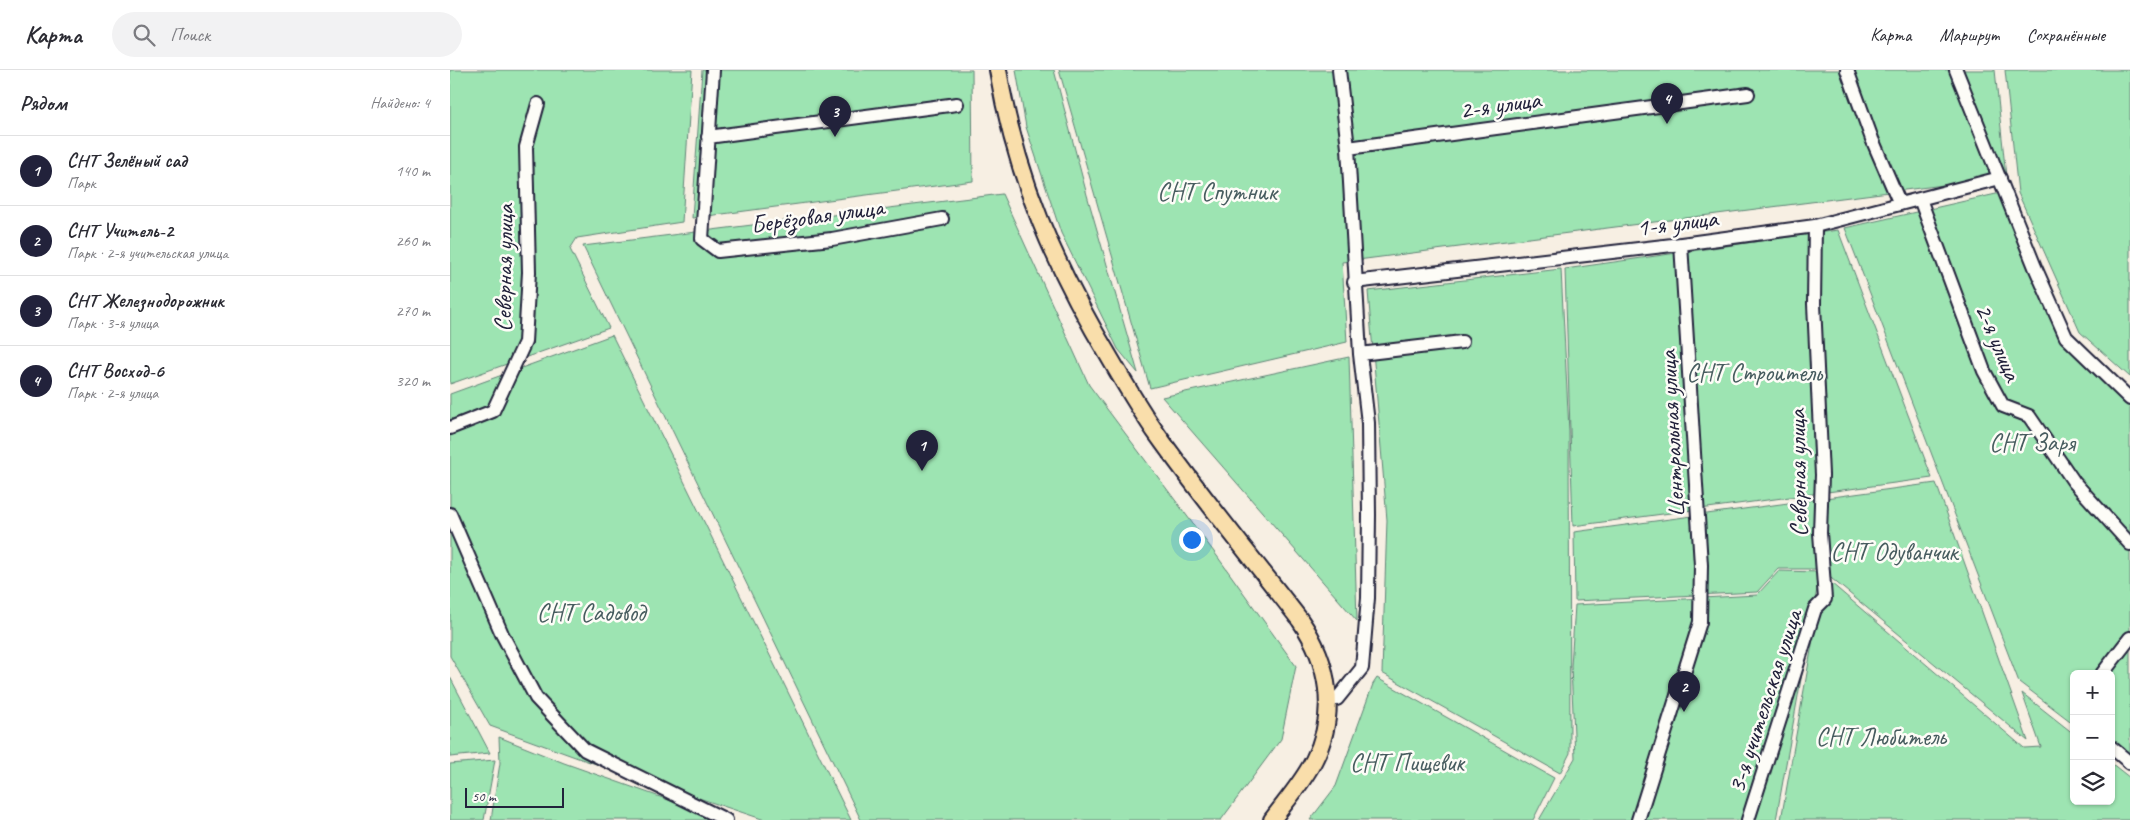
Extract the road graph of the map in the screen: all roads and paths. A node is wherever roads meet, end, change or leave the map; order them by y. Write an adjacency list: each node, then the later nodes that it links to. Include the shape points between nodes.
1 (712, 70): 9 (street)
2 (998, 70): 27 (main road, via 1012,140 1033,206 1075,298 1159,437 1307,630 1323,664)
3 (1339, 70): 10 (street)
4 (1847, 70): 13 (street)
5 (1956, 70): 11 (street)
6 (1748, 94): 10 (street, 2-я улица)
7 (538, 104): 21 (street, Северная улица, via 526,147 529,272 525,342 493,411)
8 (956, 104): 9 (street)
9 (708, 137): 14 (street, Берёзовая улица, via 702,239 718,251 832,239)
10 (1348, 148): 17 (street)
11 (2001, 180): 12 (street, 1-я улица); 20 (street, via 2066,337)
12 (1920, 199): 13 (street, 1-я улица); 23 (street, 2-я улица, via 1984,371 2003,406 2029,416 2074,482)
13 (1900, 204): 15 (street, 1-я улица)
14 (942, 219)
15 (1815, 226): 16 (street, 1-я улица); 24 (street, Северная улица, via 1814,304 1822,475 1820,533)
16 (1682, 244): 17 (street, 1-я улица); 32 (street, Центральная улица, via 1701,565 1700,622)
17 (1354, 282): 19 (street)
18 (1462, 342): 19 (street)
19 (1360, 354): 27 (street, via 1368,423 1368,606 1362,668 1337,699)
20 (2130, 399)
21 (450, 428)
22 (450, 514): 30 (street, via 502,634 536,698 585,750)
23 (2130, 544)
24 (1825, 598): 33 (street, 3-я учительская улица, via 1815,609)
25 (2130, 638): 26 (street)
26 (2105, 670)
27 (1328, 701): 31 (main road, via 1325,732 1314,761)
28 (2115, 751): 29 (street)
29 (2130, 764)
30 (726, 820)
31 (1272, 820)
32 (1638, 820)
33 (1748, 820)

